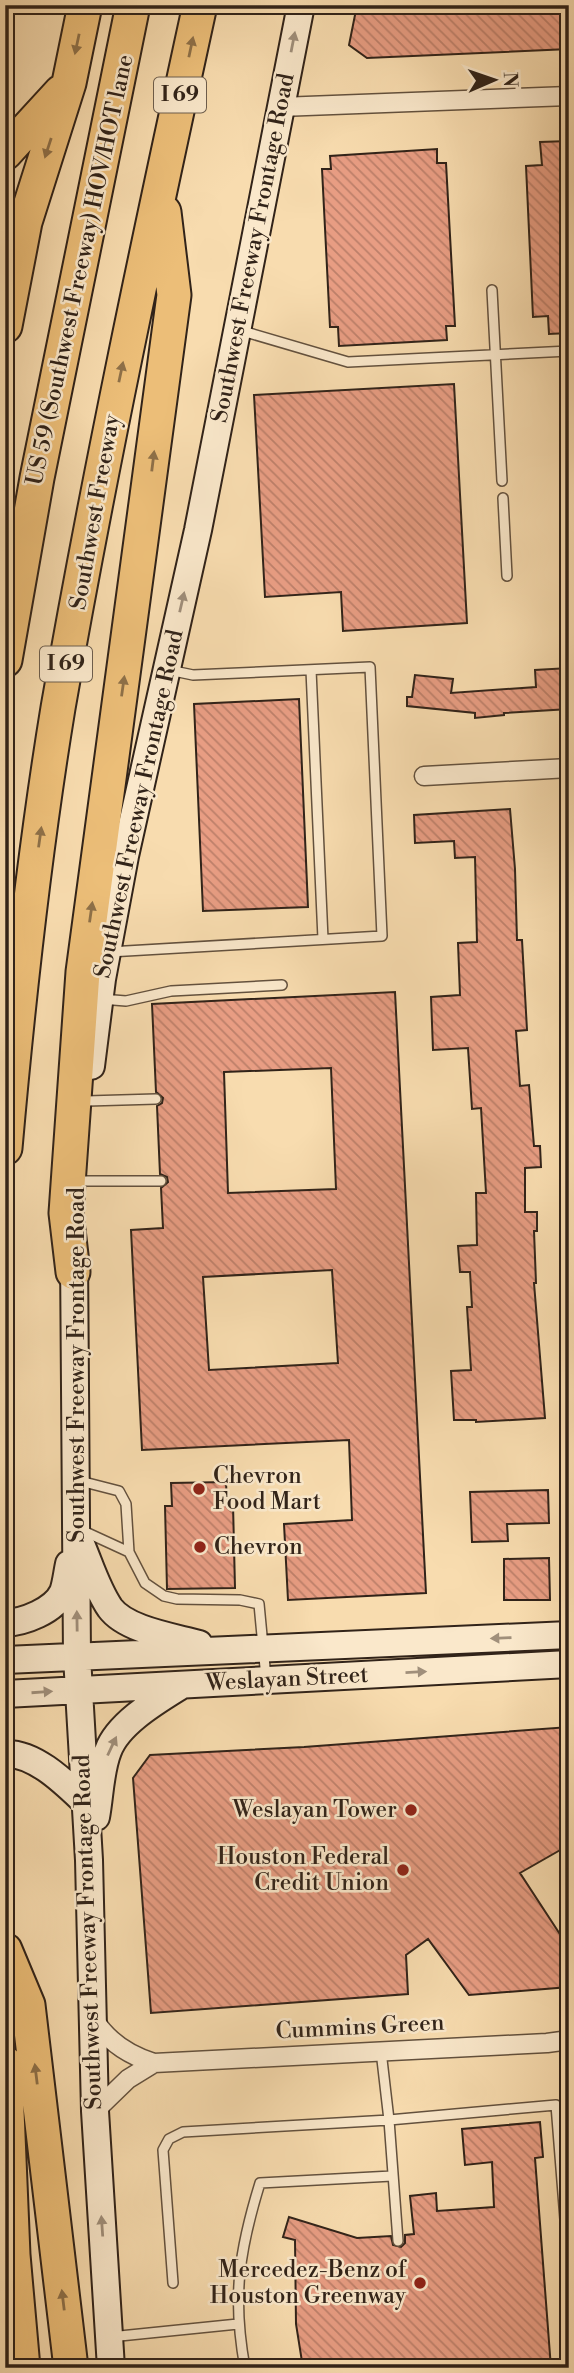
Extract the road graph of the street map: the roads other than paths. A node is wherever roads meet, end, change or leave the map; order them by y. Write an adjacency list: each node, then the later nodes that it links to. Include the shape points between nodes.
1 (85, 5): 5 (highway, one-way to 5)
2 (134, 5): 18 (highway, US 59 (Southwest Freeway) HOV/HOT lane, via 37,478)
3 (200, 5): 9 (highway, Southwest Freeway / I 69, one-way to 3)
4 (301, 5): 7 (main road, Southwest Freeway Frontage Road, one-way to 4)
5 (69, 83): 8 (highway); 11 (highway, one-way to 11, via 25,222)
6 (569, 96): 7 (street)
7 (281, 107): 12 (main road, Southwest Freeway Frontage Road)
8 (5, 153)
9 (160, 186): 30 (highway, Southwest Freeway / I 69, one-way to 9, via 20,979 58,710); 33 (highway, one-way to 9, via 66,1213 83,972 174,295)
10 (492, 290): 14 (lane)
11 (5, 326)
12 (236, 329): 14 (lane, via 348,362); 19 (main road, Southwest Freeway Frontage Road, one-way to 12)
13 (569, 351): 14 (lane)
14 (495, 355): 15 (lane)
15 (502, 481)
16 (503, 498): 17 (lane)
17 (507, 576)
18 (5, 660)
19 (167, 669): 20 (lane, via 193,676); 25 (main road, Southwest Freeway Frontage Road)
20 (311, 670): 24 (lane); 24 (lane, via 370,667 382,936)
21 (568, 768): 22 (street); 23 (street)
22 (424, 776)
23 (569, 785)
24 (324, 939): 25 (lane)
25 (107, 952): 27 (main road, Southwest Freeway Frontage Road)
26 (282, 985): 27 (lane, via 157,992 126,1001)
27 (99, 998): 29 (main road, Southwest Freeway Frontage Road)
28 (156, 1099): 29 (lane)
29 (87, 1101): 31 (main road, Southwest Freeway Frontage Road)
30 (5, 1148)
31 (77, 1181): 32 (lane); 33 (main road, Southwest Freeway Frontage Road)
32 (161, 1181)
33 (73, 1272): 34 (main road, Southwest Freeway Frontage Road)
34 (75, 1479): 35 (main road, Southwest Freeway Frontage Road); 36 (lane, via 119,1491 126,1504)
35 (75, 1534): 36 (lane); 37 (main road, via 62,1593 32,1617); 40 (main road, via 117,1615 144,1630); 41 (main road, Southwest Freeway Frontage Road, one-way to 35)
36 (128, 1552): 39 (lane, via 145,1583 164,1596 260,1604)
37 (5, 1623)
38 (569, 1635): 39 (main road, Weslayan Street, one-way to 39)
39 (265, 1648): 40 (main road, Weslayan Street); 44 (lane)
40 (225, 1651): 41 (main road, Weslayan Street)
41 (77, 1657): 42 (main road, Weslayan Street); 46 (main road, Southwest Freeway Frontage Road)
42 (5, 1660)
43 (569, 1664): 44 (main road, Weslayan Street, one-way to 43)
44 (266, 1680): 45 (main road, Weslayan Street)
45 (184, 1684): 46 (main road, Weslayan Street); 50 (main road, one-way to 45, via 107,1751 121,1730)
46 (79, 1690): 47 (main road, Weslayan Street, one-way to 46); 49 (main road, Southwest Freeway Frontage Road)
47 (5, 1694)
48 (5, 1754): 49 (main road, via 41,1765)
49 (84, 1801): 50 (main road, Southwest Freeway Frontage Road)
50 (89, 1860): 52 (main road, Southwest Freeway Frontage Road)
51 (5, 1950): 66 (highway, one-way to 51, via 28,2005)
52 (91, 2014): 56 (street, Cummins Green, via 114,2043); 57 (main road, Southwest Freeway Frontage Road)
53 (569, 2040): 54 (street, Cummins Green)
54 (380, 2050): 56 (street, Cummins Green); 58 (lane)
55 (5, 2063): 65 (highway)
56 (153, 2063): 57 (street)
57 (95, 2110): 64 (main road, Southwest Freeway Frontage Road, one-way to 57)
58 (388, 2120): 59 (lane); 61 (lane, via 556,2105); 62 (lane, via 183,2132 169,2139 163,2150)
59 (392, 2176): 60 (lane); 63 (lane, via 260,2183 241,2253)
60 (398, 2241)
61 (569, 2270)
62 (173, 2283)
63 (238, 2324): 64 (lane); 68 (lane)
64 (109, 2337): 67 (main road, Southwest Freeway Frontage Road)
65 (23, 2368)
66 (71, 2368)
67 (111, 2368)
68 (245, 2368)

